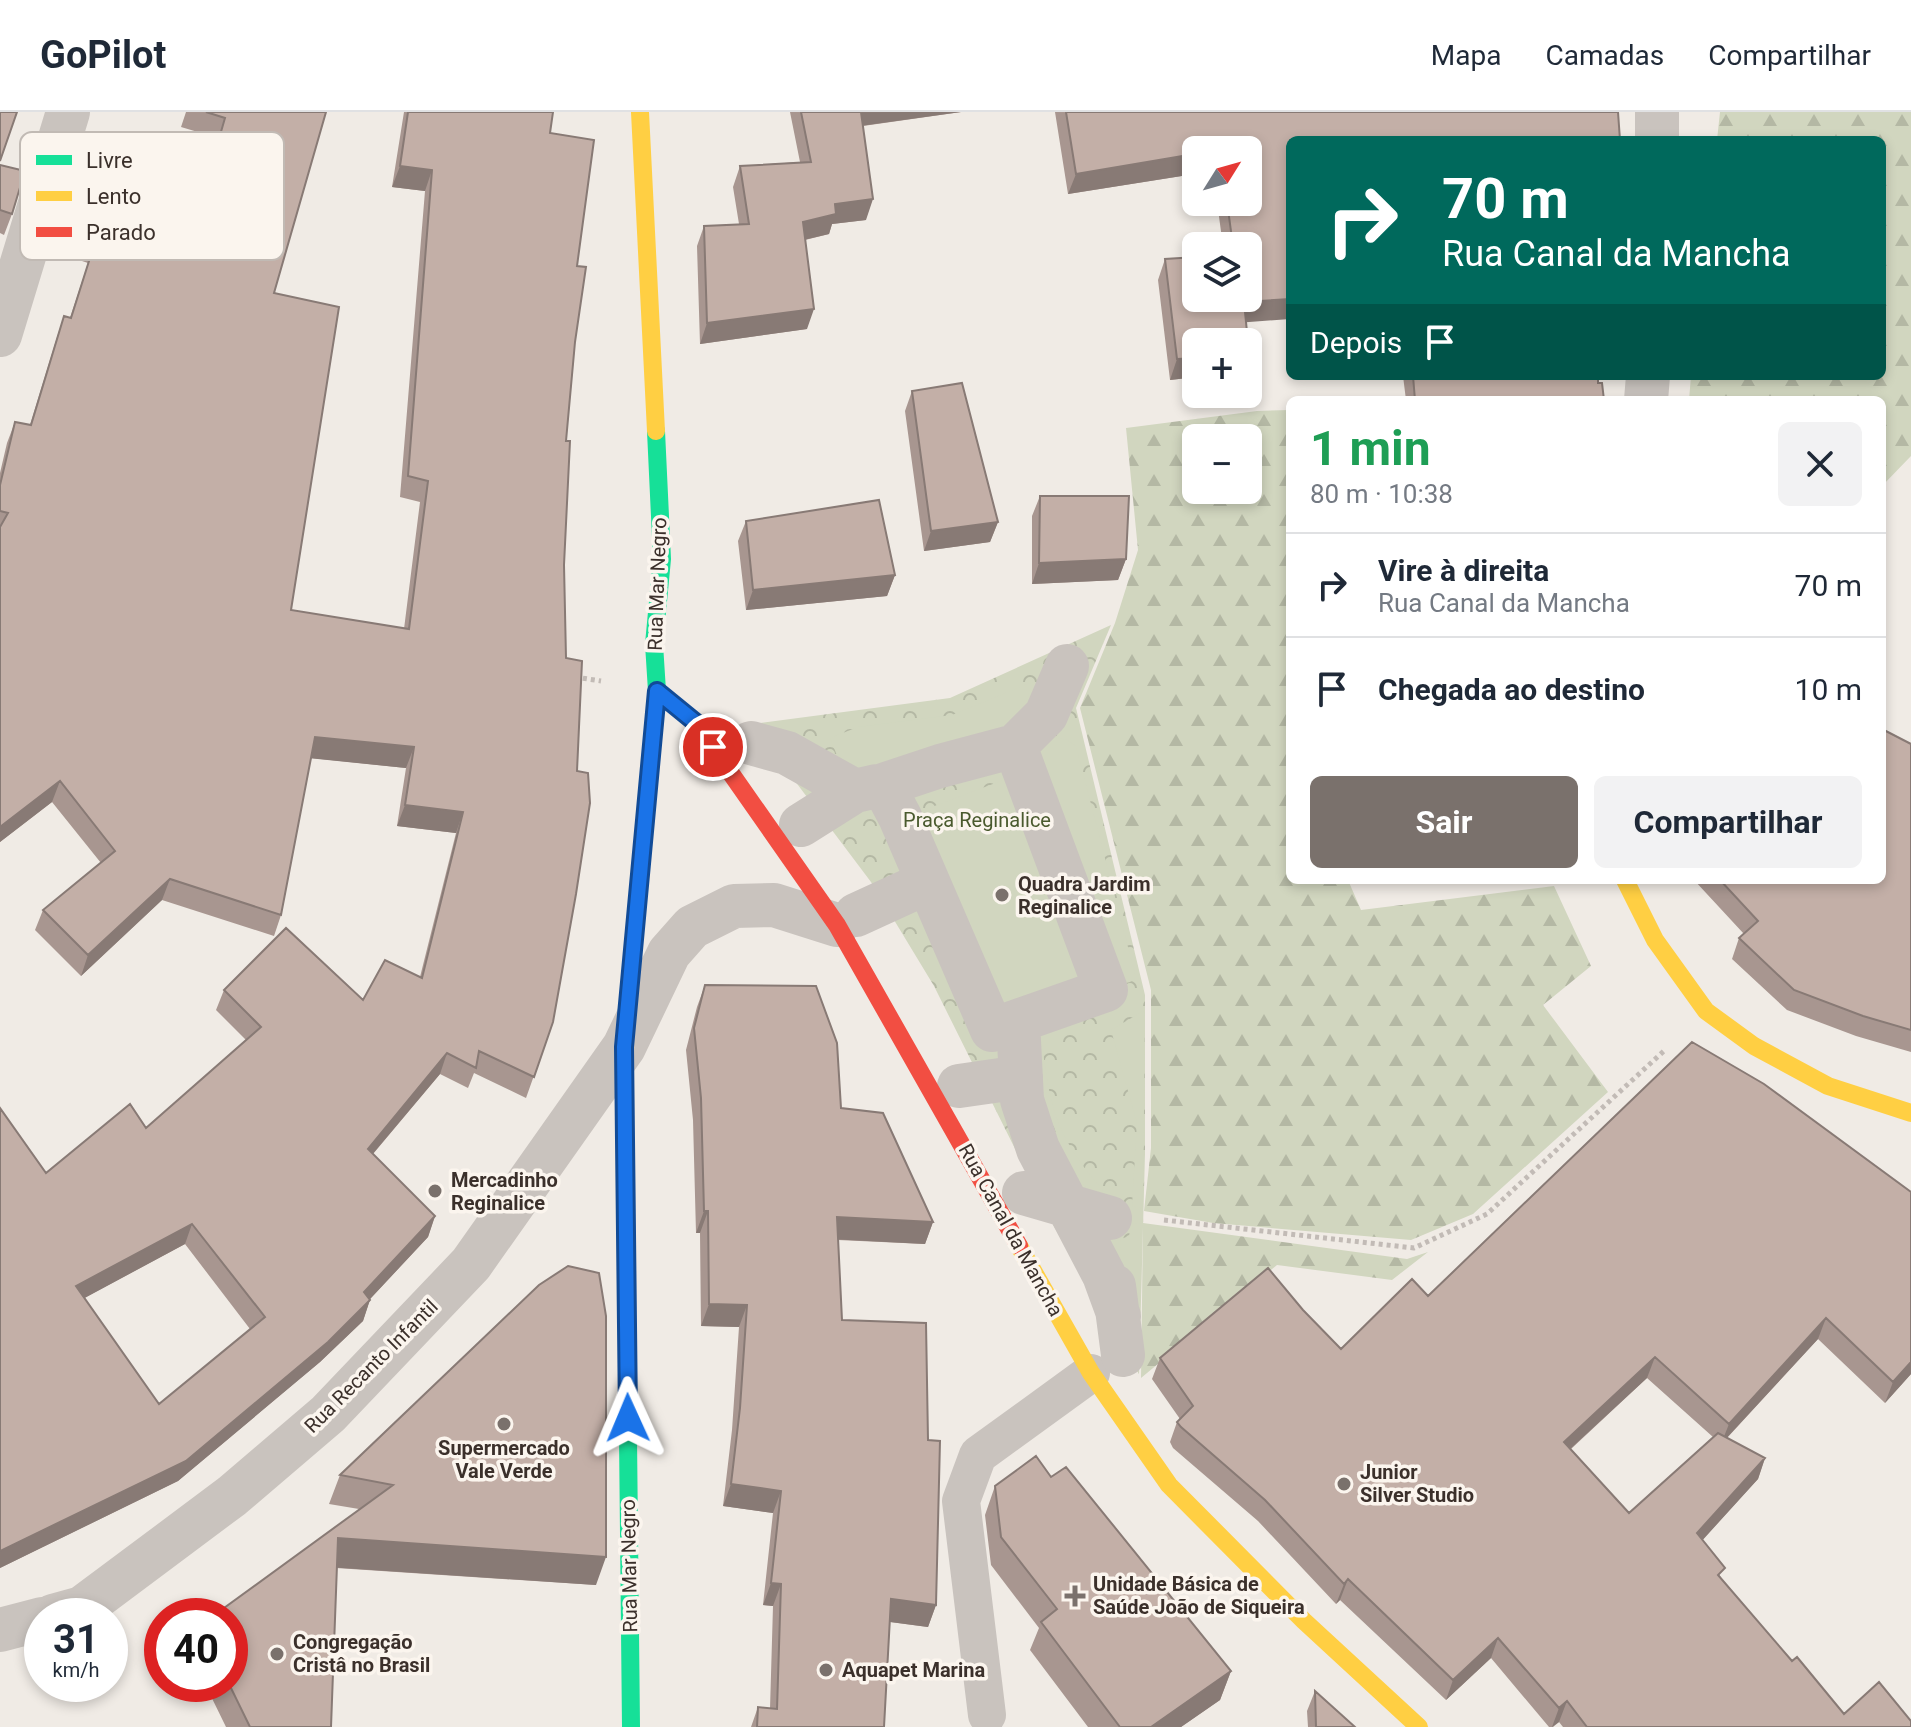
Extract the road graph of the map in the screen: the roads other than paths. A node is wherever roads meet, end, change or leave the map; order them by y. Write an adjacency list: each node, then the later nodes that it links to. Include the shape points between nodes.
1 (68, 112): 4 (street)
2 (640, 112): 9 (street, Rua Mar Negro, via 662,559 654,644)
3 (1657, 112): 5 (street)
4 (62, 132)
5 (1657, 136)
6 (23, 260): 7 (street)
7 (0, 335)
8 (1067, 666): 11 (street, via 1046,715)
9 (657, 691): 16 (street, Rua Canal da Mancha, via 695,722); 18 (street, Rua Mar Negro)
10 (751, 743): 12 (street)
11 (1015, 746): 12 (street); 17 (street, via 1106,990)
12 (869, 788): 13 (street); 14 (street, via 900,817)
13 (801, 825)
14 (928, 882): 16 (street); 17 (street, via 992,1030)
15 (1627, 884): 21 (street, via 1655,940 1706,1011 1754,1046 1828,1086)
16 (846, 920): 18 (street, Rua Recanto Infantil, via 774,905 734,906 692,927 669,953); 22 (street, Rua Canal da Mancha)
17 (1018, 1021): 19 (street)
18 (624, 1047): 23 (street, Rua Recanto Infantil, via 471,1264 328,1414 232,1496); 27 (street, Rua Mar Negro)
19 (1021, 1077): 20 (street); 22 (street, via 1022,1100 1038,1149 1076,1207 1104,1275)
20 (959, 1086)
21 (1911, 1113)
22 (1111, 1348): 26 (lane, via 978,1455 961,1501); 28 (street, Rua Canal da Mancha, via 1169,1485)
23 (95, 1598)
24 (24, 1624): 25 (street)
25 (0, 1630)
26 (987, 1715)
27 (631, 1727)
28 (1419, 1727)

